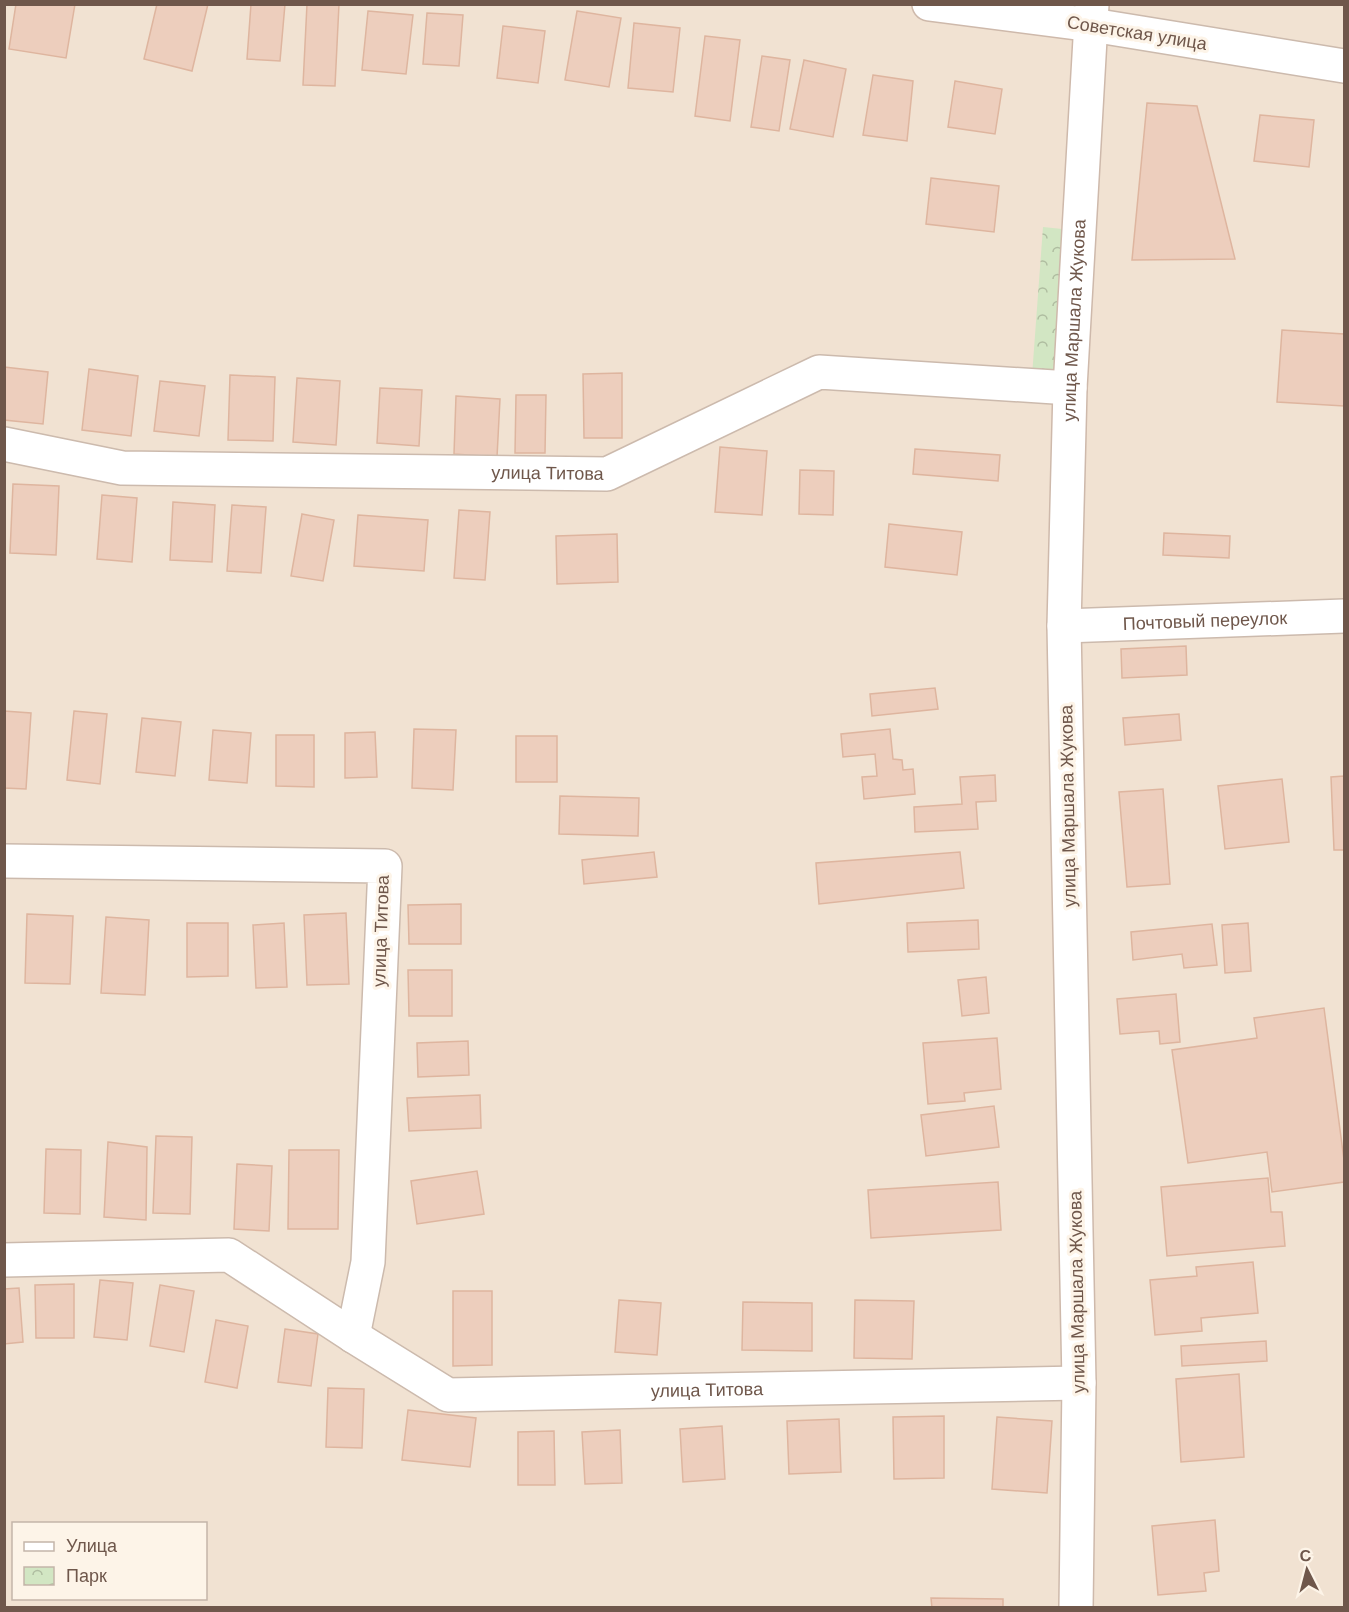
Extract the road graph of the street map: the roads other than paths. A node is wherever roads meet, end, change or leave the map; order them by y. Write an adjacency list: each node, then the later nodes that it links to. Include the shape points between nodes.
1 (929, 4): 2 (street, Советская улица)
2 (1092, 15): 3 (street, Советская улица); 4 (street, улица Маршала Жукова)
3 (1344, 66)
4 (1070, 388): 5 (street, улица Титова, via 819,372 607,474 122,468); 7 (street, улица Маршала Жукова)
5 (4, 444)
6 (1344, 616): 7 (street, Почтовый переулок)
7 (1064, 626): 11 (street, улица Маршала Жукова)
8 (4, 861): 10 (street, улица Титова, via 385,866 368,1262)
9 (4, 1260): 10 (street, улица Титова, via 229,1255)
10 (353, 1336): 11 (street, улица Титова, via 448,1395)
11 (1079, 1383): 12 (street, улица Маршала Жукова)
12 (1076, 1608)

